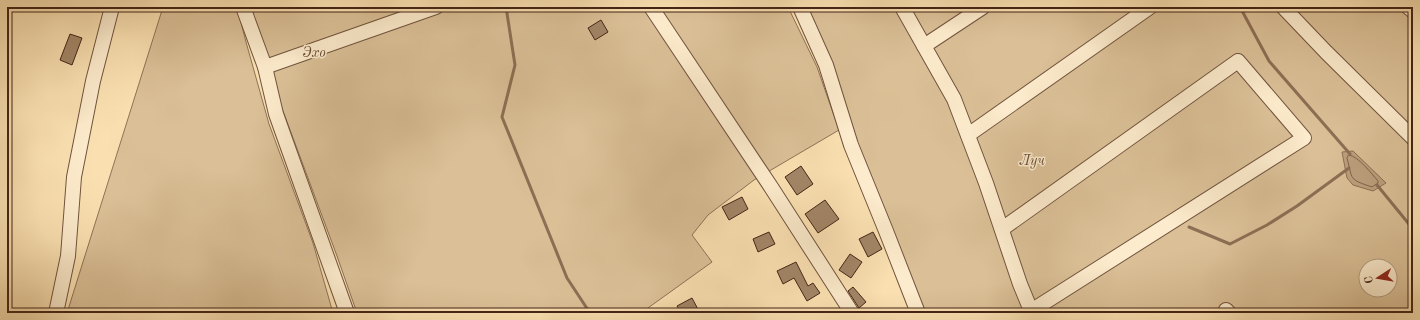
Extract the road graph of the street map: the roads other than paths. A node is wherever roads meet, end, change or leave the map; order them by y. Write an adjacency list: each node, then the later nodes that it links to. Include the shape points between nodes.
1 (112, 7): 18 (street, via 93,81 74,177 68,256)
2 (243, 7): 13 (street)
3 (436, 7): 13 (street)
4 (651, 7): 20 (street, via 771,186)
5 (800, 7): 21 (street, via 826,65 851,146)
6 (902, 7): 12 (street)
7 (983, 7): 12 (street)
8 (1150, 7): 14 (street)
9 (1283, 7): 15 (street)
10 (1408, 7): 11 (street)
11 (1413, 11)
12 (924, 46): 14 (street, via 954,99)
13 (265, 67): 19 (street, via 276,114)
14 (968, 135): 16 (street)
15 (1413, 138)
16 (1002, 229): 17 (street); 17 (street, via 1238,61 1304,138)
17 (1032, 312)
18 (56, 313)
19 (347, 313)
20 (852, 313)
21 (918, 313)

